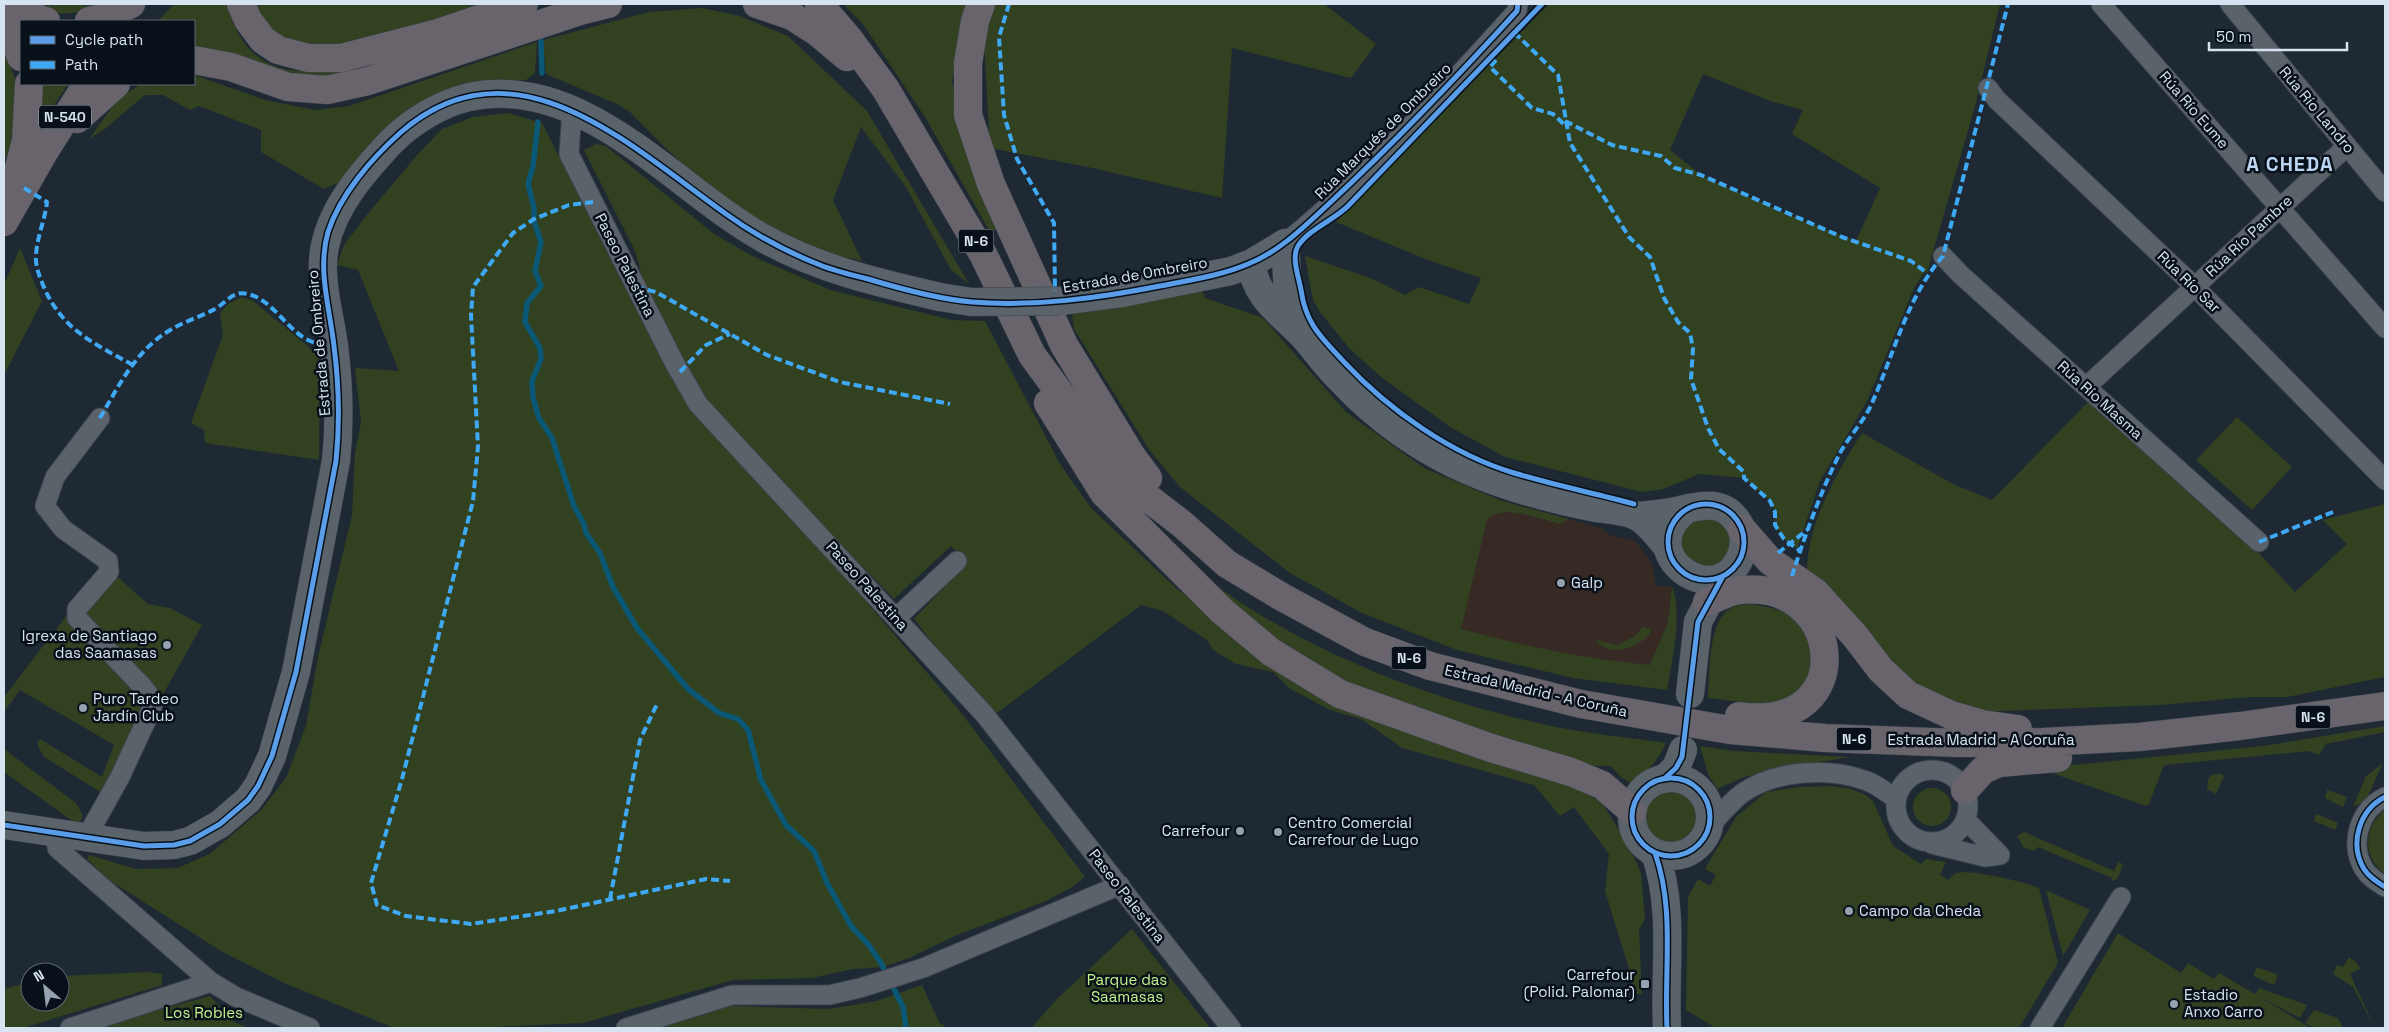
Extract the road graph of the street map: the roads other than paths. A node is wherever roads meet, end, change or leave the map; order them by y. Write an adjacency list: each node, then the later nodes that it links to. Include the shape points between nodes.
1 (17, 4): 13 (highway)
2 (131, 4): 14 (highway)
3 (150, 4): 15 (highway)
4 (241, 4): 5 (highway, via 263,40 278,50 308,58 341,58 438,33)
5 (524, 4)
6 (608, 4): 18 (highway, via 368,81 327,90 288,87 230,67)
7 (757, 4): 22 (highway, via 792,16 817,32)
8 (819, 4): 22 (highway, Estrada Madrid - A Coruña / N-6)
9 (981, 4): 43 (highway, via 968,64 968,115 990,184 1064,345 1131,455)
10 (1518, 4): 30 (street, Rúa Marqués de Ombreiro, via 1517,11 1402,133)
11 (2102, 4): 28 (street, Rúa Río Eume)
12 (2230, 4): 25 (street, Rúa Río Landro)
13 (40, 20)
14 (93, 20)
15 (135, 20)
16 (4, 25): 17 (highway)
17 (20, 54)
18 (195, 60)
19 (29, 85): 29 (highway, via 26,141)
20 (86, 85): 26 (highway, N-540)
21 (114, 85): 26 (highway)
22 (885, 88): 37 (highway, Estrada Madrid - A Coruña / N-6, via 982,254)
23 (1988, 88): 34 (street, Rúa Río Sar)
24 (572, 110): 33 (street, Estrada de Ombreiro, bridge, via 630,143 726,214 786,250 824,267 940,297 971,302 1060,301 1122,293); 51 (street, Paseo Palestina, via 569,154 690,391 708,417); 67 (street, Estrada de Ombreiro, via 541,99 501,93 448,104 423,117 395,138 344,200 329,230 323,255 337,377 339,426 336,462 301,651 272,756 248,800 220,824 190,841 144,846)
25 (2346, 146): 27 (street, Rúa Río Landro); 28 (street, Rúa Río Pambre)
26 (44, 152): 29 (highway, N-540)
27 (2385, 192)
28 (2280, 207): 34 (street, Rúa Río Pambre); 36 (street, Rúa Río Eume)
29 (4, 222)
30 (1285, 243): 32 (street, Rúa Marqués de Ombreiro); 35 (street)
31 (1943, 256): 38 (street, Rúa Río Masma)
32 (1255, 262): 33 (street, Estrada de Ombreiro); 35 (street, via 1252,276)
33 (1212, 275): 35 (street)
34 (2194, 286): 38 (street, Rúa Río Pambre); 40 (street, Rúa Río Sar)
35 (1280, 301): 42 (street, via 1303,336 1342,382 1366,405 1438,456 1510,486)
36 (2385, 328)
37 (1032, 355): 43 (highway, Estrada Madrid - A Coruña / N-6, via 1098,445 1143,494); 62 (highway, via 1046,398 1104,493 1222,611 1271,652 1340,694 1602,785)
38 (2086, 387): 45 (street, Rúa Río Masma)
39 (100, 418): 67 (street, via 55,477 44,506 63,529 108,561 109,572 77,610 77,618 143,687 152,699 152,708 120,777)
40 (2385, 480)
41 (1688, 508): 42 (street); 44 (street, via 1707,504 1726,509); 46 (street, via 1672,525)
42 (1636, 516): 46 (street)
43 (1182, 524): 54 (highway, Estrada Madrid - A Coruña / N-6, via 1226,564 1365,642 1430,666 1485,681)
44 (1742, 529): 49 (street, via 1744,540 1739,561); 56 (highway, via 1770,561 1814,592 1881,670 1908,695 1951,715 1982,724 2026,730)
45 (2259, 542)
46 (1668, 548): 48 (street, via 1677,568)
47 (957, 561): 51 (street)
48 (1686, 575): 49 (street, via 1698,580); 50 (street)
49 (1723, 576): 50 (street)
50 (1702, 612): 52 (street); 54 (highway, via 1733,591 1755,590 1781,597 1805,611 1822,638 1826,653 1820,683 1804,704 1770,716 1746,717 1709,712)
51 (896, 618): 71 (street, Paseo Palestina, via 985,715)
52 (1690, 694)
53 (2385, 706): 55 (highway, Estrada Madrid - A Coruña / N-6)
54 (1667, 720): 56 (highway, Estrada Madrid - A Coruña / N-6, via 1730,730 1825,738 1958,743)
55 (2240, 726): 56 (highway, Estrada Madrid - A Coruña / N-6, via 2139,737); 59 (highway, via 2226,742 1999,763 1983,770)
56 (2043, 742)
57 (1664, 779): 58 (street, via 1676,778); 58 (street, via 1676,768 1683,753 1689,776); 62 (street, via 1643,790)
58 (1698, 788): 65 (street, via 1709,806)
59 (1965, 790): 61 (street, via 1950,774 1928,770 1907,780); 63 (street, via 1969,805)
60 (2385, 797): 72 (street, via 2364,815 2358,830 2357,848 2364,868)
61 (1896, 799): 65 (street, via 1876,785 1853,777 1826,774 1787,776 1746,791); 68 (street, via 1898,817 1907,833)
62 (1632, 811): 70 (street, via 1637,836)
63 (1966, 820): 68 (street, via 1951,838); 68 (street, via 2000,855 1985,857)
64 (4, 825): 66 (street, Estrada de Ombreiro)
65 (1709, 827): 69 (street, via 1701,842)
66 (56, 834): 67 (street, Estrada de Ombreiro); 75 (street, via 58,848)
67 (86, 838)
68 (1928, 843)
69 (1689, 852): 70 (street, via 1678,856); 74 (street, via 1674,874)
70 (1655, 853): 74 (street, via 1662,871)
71 (1120, 886): 78 (street, via 923,968 860,988 829,995 732,995); 79 (street, Paseo Palestina)
72 (2385, 887)
73 (2121, 897): 81 (street)
74 (1666, 905): 80 (street)
75 (211, 982): 76 (street); 77 (street, via 236,997)
76 (70, 1028)
77 (310, 1028)
78 (626, 1028)
79 (1231, 1028)
80 (1667, 1028)
81 (2040, 1028)

